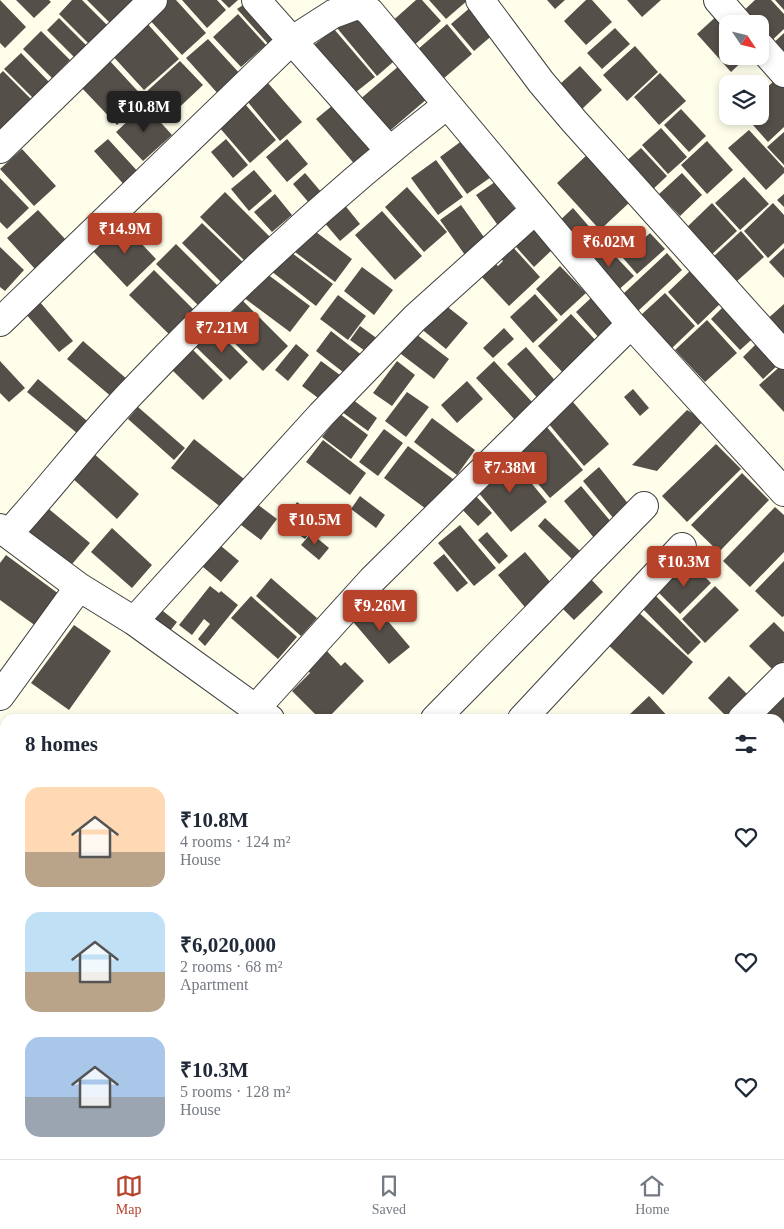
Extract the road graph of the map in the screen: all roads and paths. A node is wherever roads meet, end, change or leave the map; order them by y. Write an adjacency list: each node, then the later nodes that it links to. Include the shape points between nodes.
1 (154, 0): 10 (street)
2 (256, 0): 6 (street)
3 (480, 0): 15 (street, via 569,115)
4 (718, 0): 5 (street)
5 (732, 15)
6 (291, 41): 9 (street, via 332,14 360,4); 11 (street); 13 (street)
7 (769, 56): 8 (street)
8 (784, 73)
9 (447, 105): 11 (street); 12 (street)
10 (0, 149)
11 (389, 150): 18 (street, via 256,268 135,388)
12 (535, 210): 14 (street); 21 (street, via 414,318)
13 (0, 322)
14 (631, 324): 16 (street); 24 (street, via 372,580)
15 (784, 355)
16 (784, 492)
17 (644, 506): 25 (street)
18 (4, 530): 20 (street)
19 (682, 548): 26 (street)
20 (79, 587): 21 (street); 23 (street)
21 (134, 621): 24 (street)
22 (784, 677): 27 (street)
23 (0, 696)
24 (263, 713)
25 (440, 714)
26 (527, 714)
27 (747, 714)

